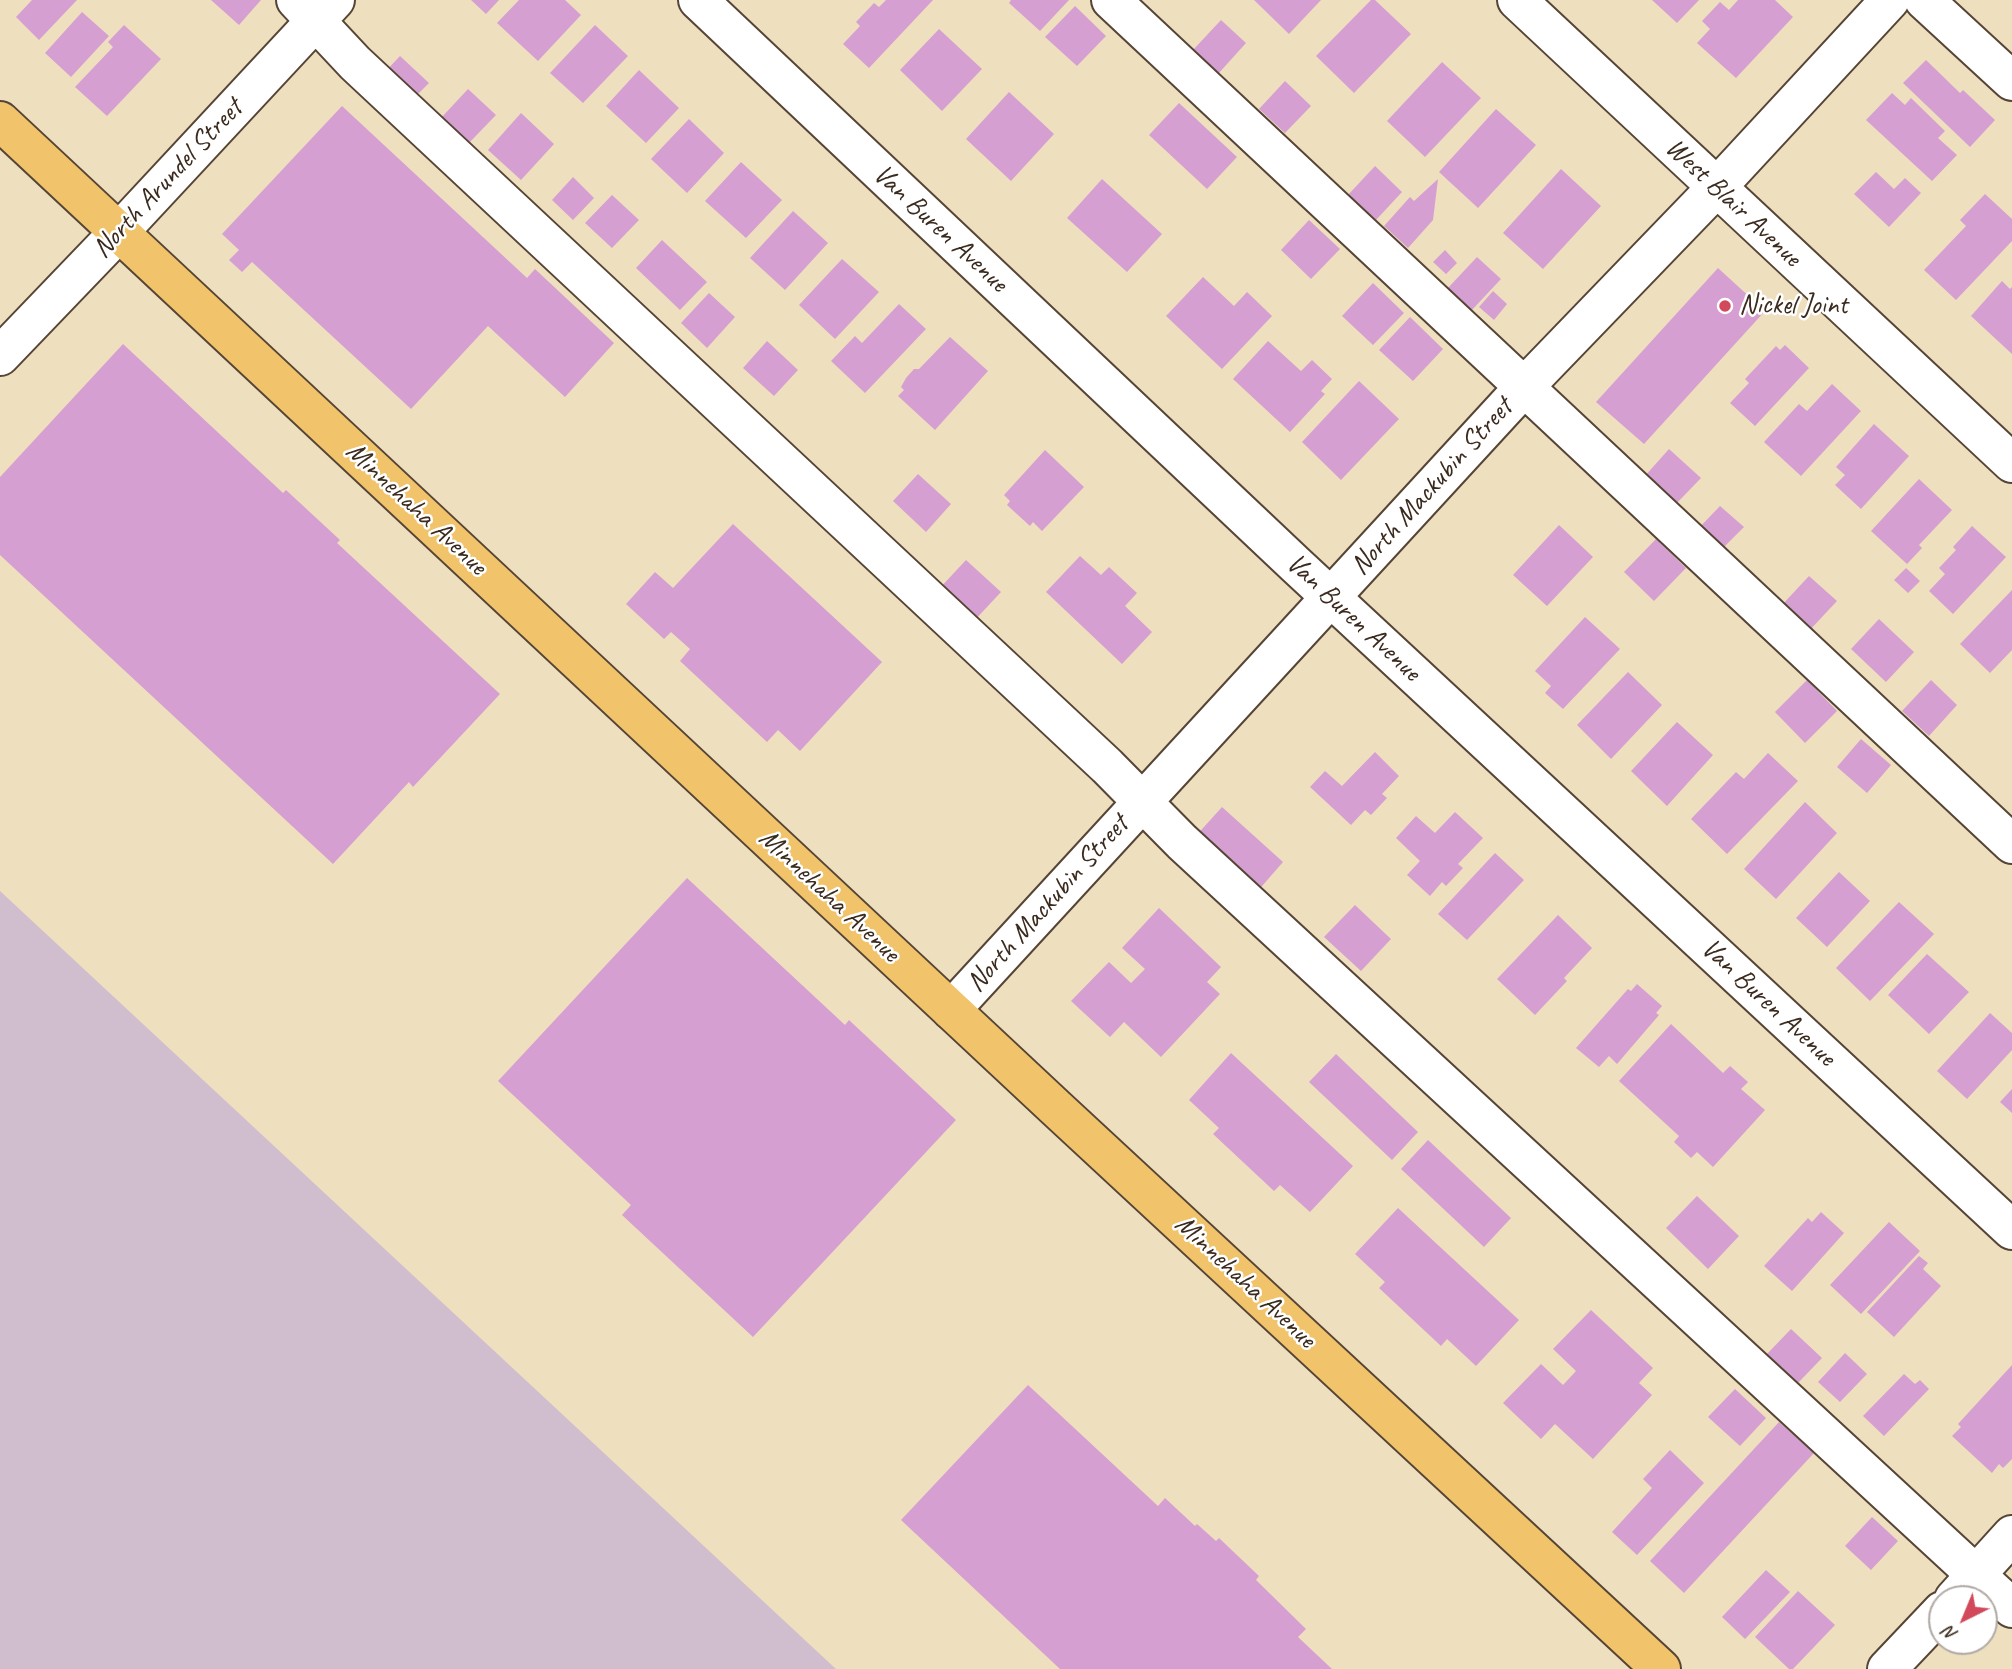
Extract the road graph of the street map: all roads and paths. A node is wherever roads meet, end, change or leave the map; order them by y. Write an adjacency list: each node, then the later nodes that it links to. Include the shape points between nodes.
1 (698, 0): 14 (street, Van Buren Avenue)
2 (1111, 0): 12 (street)
3 (1517, 0): 9 (street, West Blair Avenue)
4 (1890, 0): 9 (street, North Mackubin Street)
5 (1924, 0): 7 (street)
6 (315, 7): 10 (street, North Arundel Street); 15 (street, via 365,73)
7 (2012, 81)
8 (0, 121): 10 (main road, Minnehaha Avenue)
9 (1716, 188): 12 (street, North Mackubin Street); 13 (street, West Blair Avenue)
10 (120, 231): 11 (street, North Arundel Street); 17 (main road, Minnehaha Avenue)
11 (0, 356)
12 (1525, 386): 14 (street, North Mackubin Street); 16 (street)
13 (2012, 463)
14 (1331, 597): 15 (street, North Mackubin Street); 18 (street, Van Buren Avenue)
15 (1141, 801): 17 (street, North Mackubin Street); 20 (street)
16 (2012, 844)
17 (951, 1010): 23 (main road, Minnehaha Avenue)
18 (2012, 1230)
19 (2012, 1535): 21 (street)
20 (1963, 1585)
21 (1967, 1585)
22 (1928, 1626): 24 (street)
23 (1661, 1669)
24 (1887, 1669)

